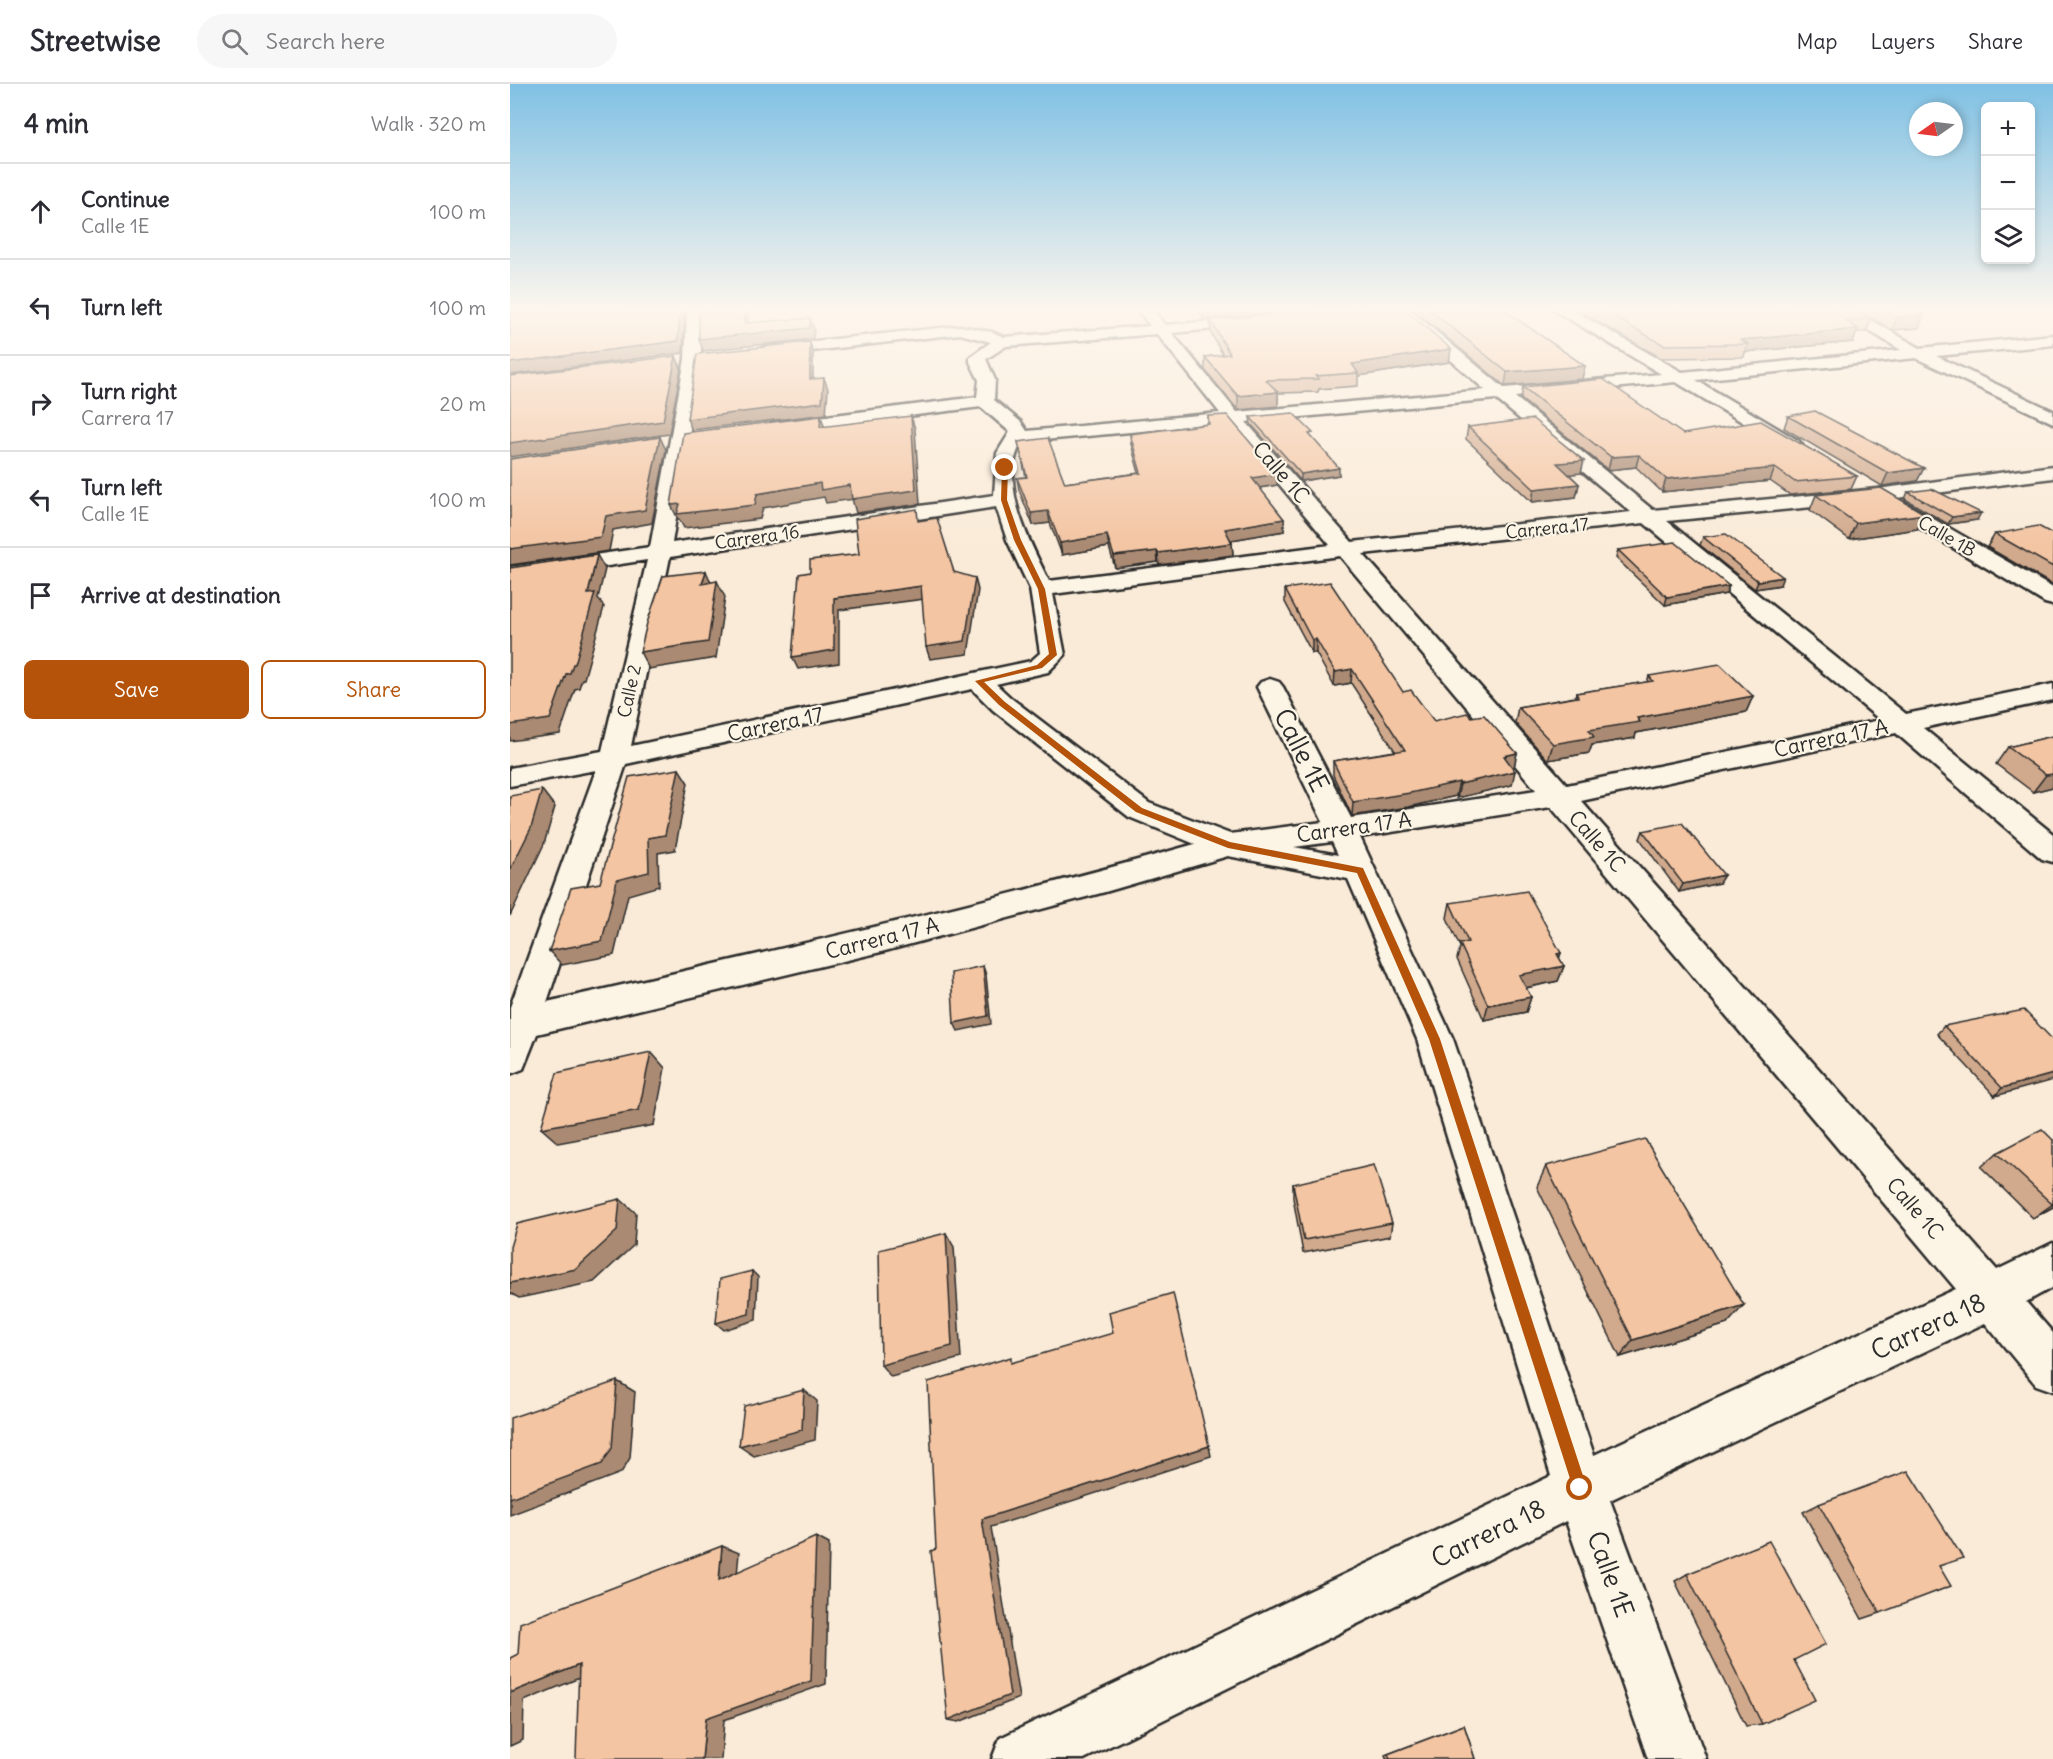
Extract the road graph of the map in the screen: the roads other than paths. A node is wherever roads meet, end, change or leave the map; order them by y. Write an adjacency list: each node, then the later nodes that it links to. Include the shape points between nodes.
1 (688, 388): 23 (street, Calle 2)
2 (986, 388): 10 (street)
3 (1209, 388): 12 (street, Calle 1C)
4 (1492, 388): 8 (street)
5 (1553, 388): 8 (street)
6 (1698, 388): 16 (street)
7 (1989, 388): 11 (street)
8 (1498, 393): 12 (street); 21 (street)
9 (2043, 393): 11 (street)
10 (985, 401): 14 (street); 15 (street, via 1015,426)
11 (2015, 401): 13 (street)
12 (1233, 418): 15 (street); 22 (street, Calle 1C)
13 (2053, 418)
14 (761, 430)
15 (1017, 437): 20 (street, via 1006,453)
16 (1808, 454)
17 (2053, 472): 19 (street, Carrera 17)
18 (1847, 477): 19 (street, Calle 1B)
19 (1877, 495): 21 (street, Carrera 17); 26 (street, Calle 1B)
20 (1004, 500): 23 (street, Carrera 16); 25 (street)
21 (1651, 516): 22 (street, Carrera 17); 30 (street)
22 (1348, 549): 25 (street, Carrera 17); 33 (street, Calle 1C)
23 (660, 551): 24 (street, Carrera 16); 31 (street, Calle 2)
24 (510, 574)
25 (1041, 589): 27 (street, Carrera 17, via 1053,655 1039,667)
26 (2053, 598)
27 (979, 681): 31 (street, Carrera 17); 35 (street, via 1002,704 1139,810)
28 (1270, 687): 34 (street, Calle 1E)
29 (2053, 692): 30 (street, Carrera 17 A)
30 (1903, 723): 33 (street, Carrera 17 A); 36 (street)
31 (614, 758): 32 (street, Carrera 17); 38 (street, Calle 2)
32 (510, 777)
33 (1558, 796): 34 (street, Carrera 17 A); 41 (street, Calle 1C)
34 (1342, 830): 35 (street, Carrera 17 A); 37 (street, Calle 1E)
35 (1228, 845): 37 (street); 38 (street, Carrera 17 A, via 881,939)
36 (2053, 851)
37 (1360, 870): 43 (street, Calle 1E, via 1435,1039)
38 (521, 1023): 39 (street, Calle 2)
39 (510, 1058)
40 (2053, 1264): 41 (street, Carrera 18)
41 (1992, 1296): 42 (street, Calle 1C); 43 (street, Carrera 18)
42 (2053, 1368)
43 (1580, 1488): 44 (street, Carrera 18); 45 (street, Calle 1E)
44 (1022, 1759)
45 (1677, 1759)

